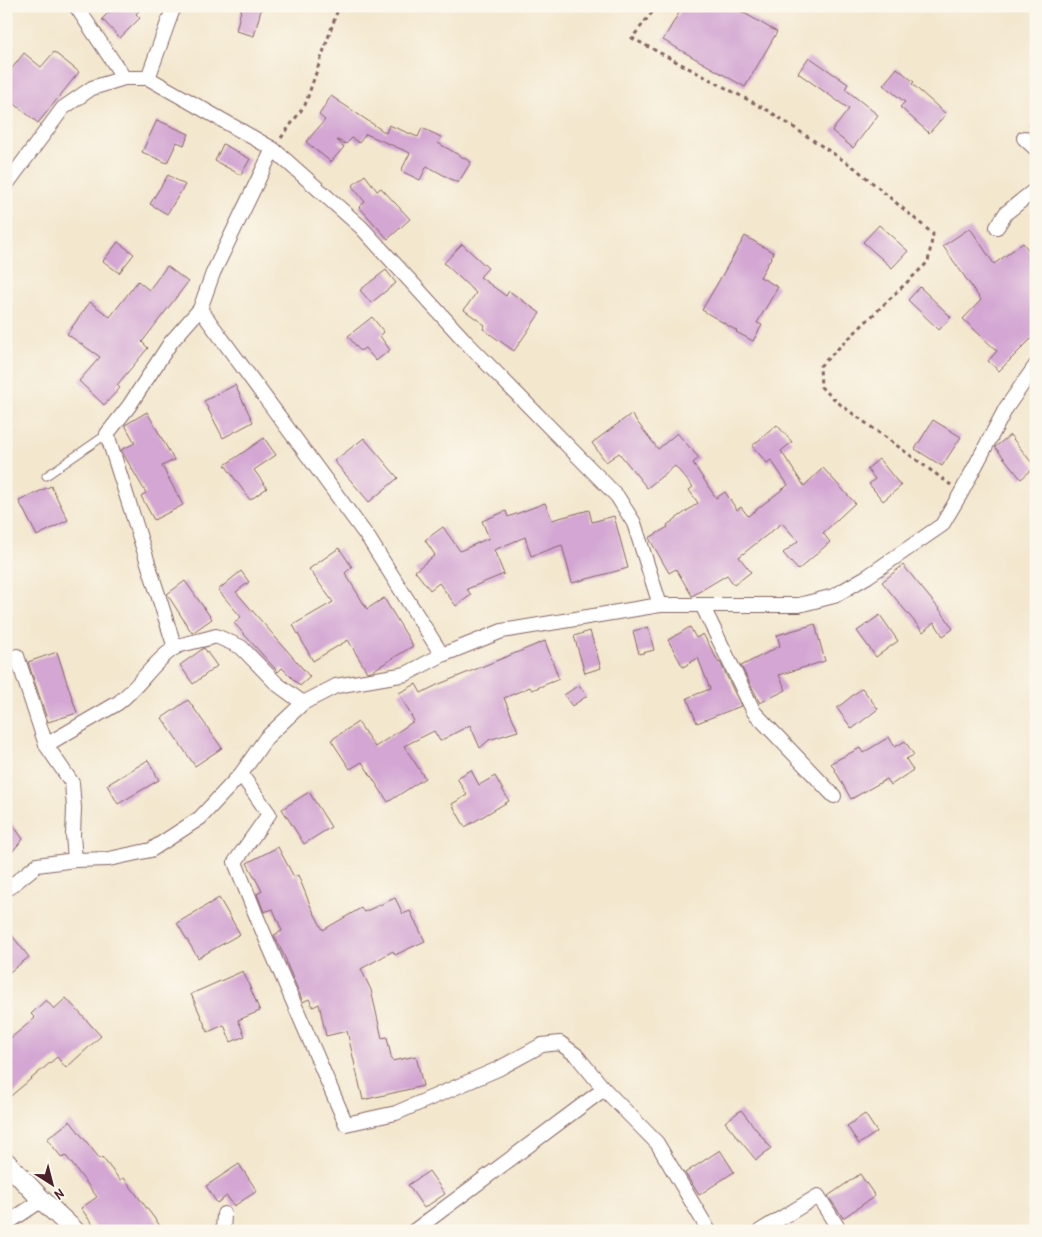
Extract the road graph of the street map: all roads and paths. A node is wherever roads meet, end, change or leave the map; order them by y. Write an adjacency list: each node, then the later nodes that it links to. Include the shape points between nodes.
1 (76, 6): 5 (street)
2 (174, 6): 6 (street)
3 (339, 6): 8 (path, via 305,105)
4 (657, 6): 17 (path, via 632,38 769,111 856,168 933,234 928,262 820,366 821,387 840,405)
5 (124, 78): 6 (street); 10 (street, via 92,88 63,108)
6 (148, 78): 8 (street)
7 (1024, 138): 9 (street)
8 (273, 149): 13 (street); 18 (street, via 361,228 466,342 617,496 634,523)
9 (1036, 149)
10 (6, 185)
11 (1036, 189): 12 (street, via 1006,213)
12 (997, 227)
13 (200, 309): 15 (street, via 171,342); 21 (street, via 369,540)
14 (1036, 365): 17 (street, via 1006,408)
15 (107, 434): 16 (lane); 20 (street)
16 (46, 476)
17 (961, 493): 19 (street, via 942,524 834,596 798,604)
18 (660, 605): 19 (street); 21 (street, via 502,631)
19 (702, 605): 26 (street, via 754,712)
20 (175, 648): 23 (street, via 216,636 227,640 241,648 277,684); 24 (street, via 138,682 128,696)
21 (442, 655): 23 (street, via 406,674 336,686)
22 (17, 656): 24 (street)
23 (303, 703): 25 (street, via 266,738)
24 (46, 745): 27 (street, via 72,783)
25 (242, 774): 27 (street, via 200,818 151,850 109,859); 29 (street, via 269,814 235,862 346,1124 396,1113 498,1069 542,1045 560,1043 576,1055)
26 (834, 796)
27 (75, 860): 28 (street, via 38,865)
28 (6, 890)
29 (604, 1089): 37 (street); 38 (street, via 657,1143)
30 (6, 1162): 31 (street)
31 (42, 1200): 33 (street); 35 (street)
32 (224, 1214): 36 (street)
33 (6, 1224)
34 (1036, 1225): 41 (path)
35 (75, 1231)
36 (223, 1231)
37 (414, 1231)
38 (709, 1231)
39 (760, 1231): 40 (street, via 818,1196)
40 (840, 1231)
41 (1027, 1231)

